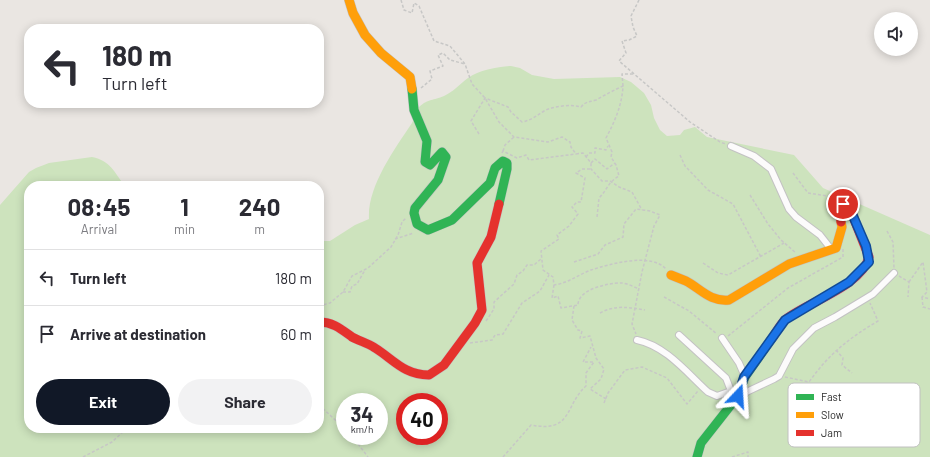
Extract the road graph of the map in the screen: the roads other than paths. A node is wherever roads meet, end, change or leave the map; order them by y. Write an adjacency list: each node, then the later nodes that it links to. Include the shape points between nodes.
1 (349, 0): 6 (street, via 358,26 366,38 410,77 414,110 427,142 425,162 430,165 442,152 446,157 436,183 421,199 414,212 416,223 428,230 452,220 490,183 499,163 507,163 503,193 496,212 492,237 477,263 482,289 482,310 440,368 429,375 421,375 393,363 375,348 339,327)
2 (731, 146): 3 (street, via 754,156 771,169 788,209 820,235)
3 (831, 249): 5 (street, via 789,264 729,300 721,302); 10 (street, via 836,248 842,227 839,207 843,204 850,209 866,246 869,262 849,282 785,320)
4 (894, 273): 11 (street, via 867,298 814,328 793,349 779,376)
5 (671, 275)
6 (324, 322)
7 (679, 334): 11 (street, via 726,378)
8 (722, 338): 10 (street, via 739,363)
9 (637, 340): 11 (street, via 651,343 663,351 717,396)
10 (744, 377): 11 (street)
11 (734, 393): 12 (street, via 701,444)
12 (697, 457)

